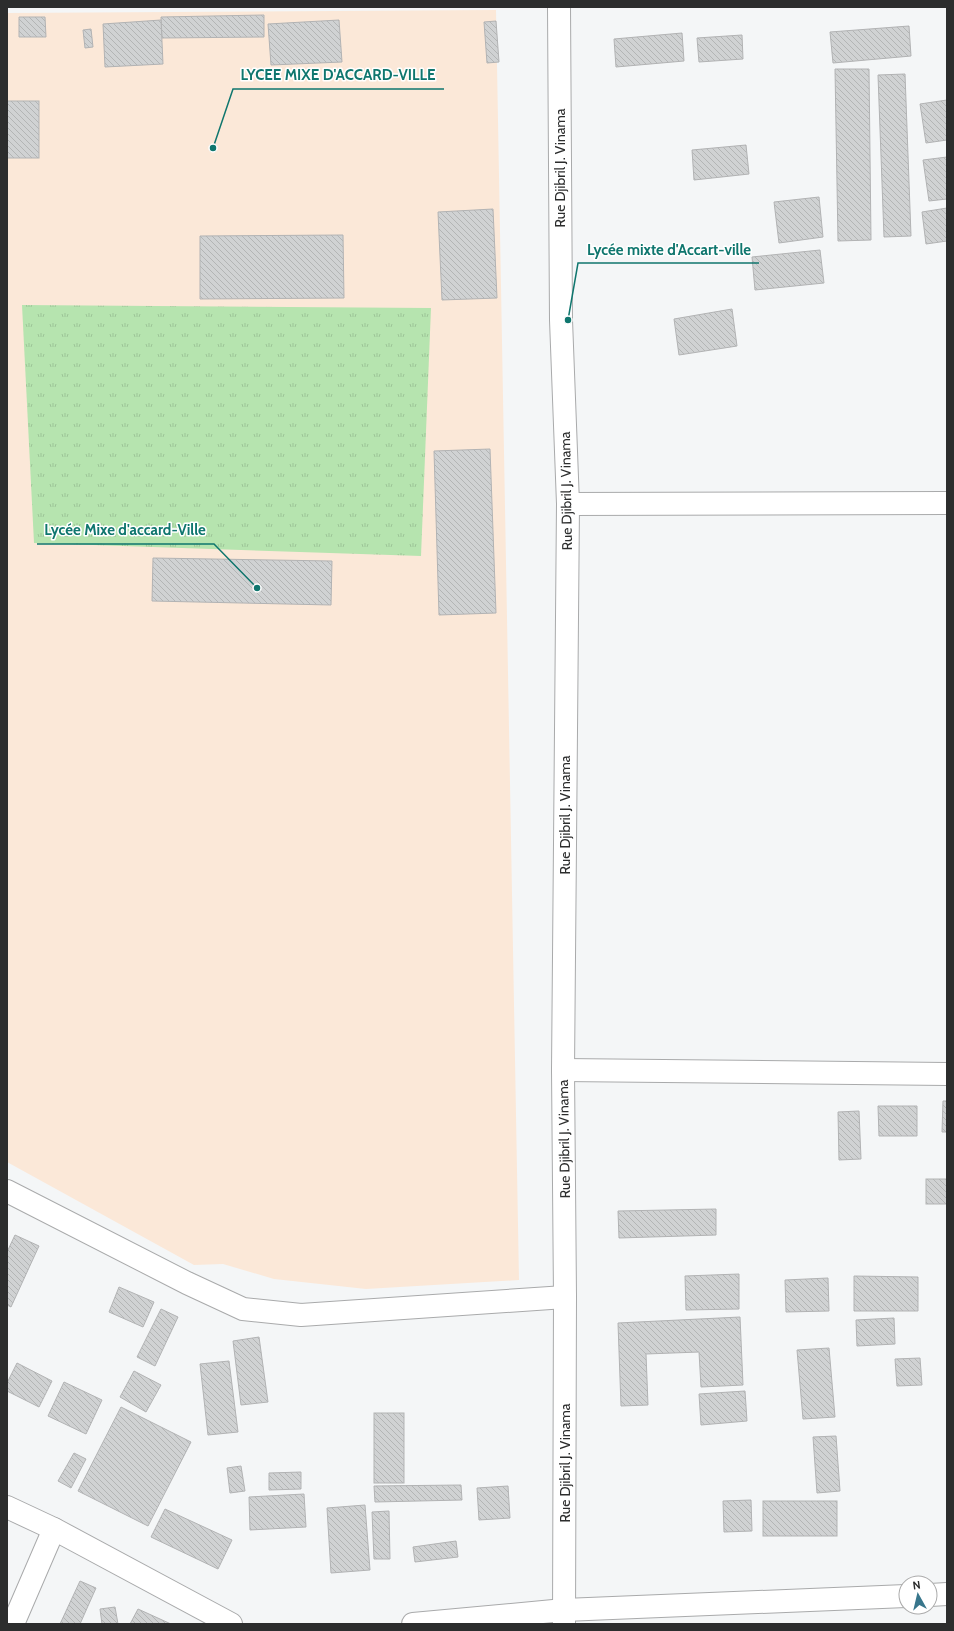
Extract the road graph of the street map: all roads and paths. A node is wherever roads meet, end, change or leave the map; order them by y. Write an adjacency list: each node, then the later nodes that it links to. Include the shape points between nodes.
1 (559, 7): 3 (street, Rue Djibril J. Vinama, via 561,320)
2 (947, 503): 3 (street)
3 (568, 504): 4 (street, Rue Djibril J. Vinama)
4 (563, 1070): 5 (street); 7 (street, Rue Djibril J. Vinama)
5 (947, 1074)
6 (7, 1191): 7 (street, via 243,1309 301,1315)
7 (565, 1297): 11 (street, Rue Djibril J. Vinama)
8 (7, 1507): 9 (street)
9 (54, 1528): 12 (street); 13 (street)
10 (898, 1596): 11 (street)
11 (564, 1617): 14 (street)
12 (13, 1624)
13 (231, 1624)
14 (413, 1624)

